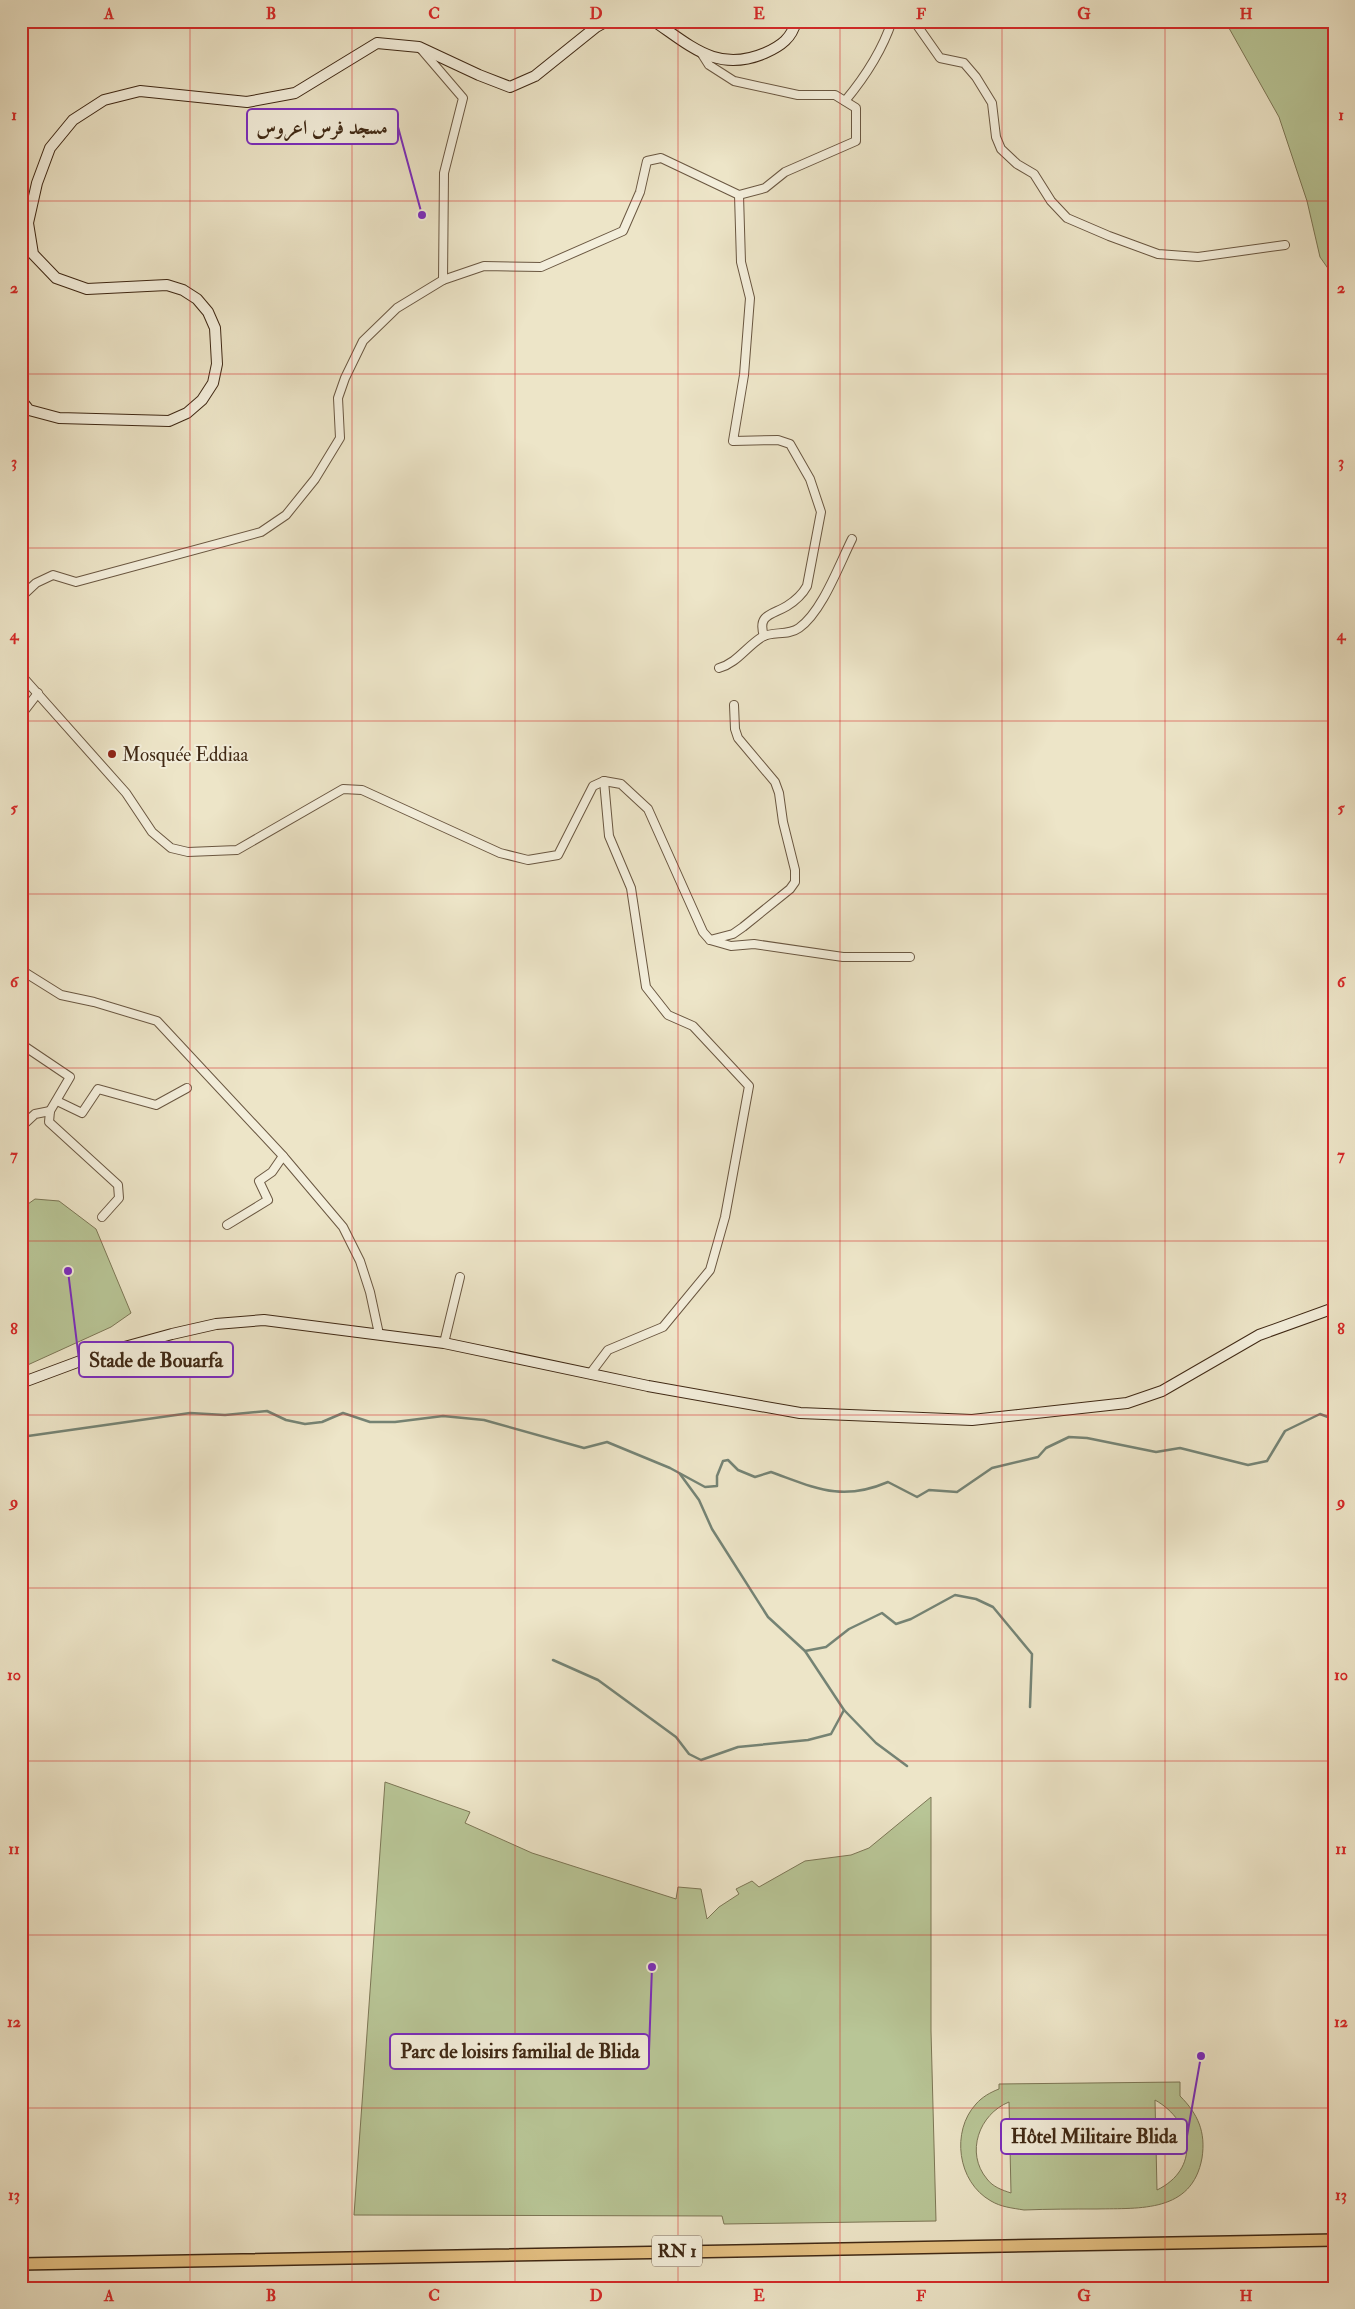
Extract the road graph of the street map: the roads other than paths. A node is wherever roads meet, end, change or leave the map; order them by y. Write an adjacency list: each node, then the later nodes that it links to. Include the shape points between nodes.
1 (607, 21): 6 (street, via 596,26 535,76 510,87)
2 (654, 21): 7 (street)
3 (796, 21): 7 (street, via 789,39 749,60 725,61)
4 (892, 21): 8 (street, via 885,42)
5 (914, 21): 10 (street, via 940,58 964,63 976,77 992,103 996,137 1001,149 1016,164 1034,174 1051,201 1067,218 1158,254 1198,257)
6 (419, 47): 11 (street, via 463,98 444,173); 12 (street, via 377,43 295,93 247,102 140,91 104,100 73,120 50,148 37,182 28,223 33,254 56,278 87,289 167,285 183,290 208,312 215,328 217,364 212,383 202,400 187,413 169,421 59,418 29,410)
7 (702, 54): 8 (street, via 709,65 734,80 798,95 835,95)
8 (845, 101): 9 (street, via 856,108 856,142 785,172 765,188)
9 (739, 195): 11 (street, via 661,158 648,161 640,192 623,231 541,268 484,266); 15 (street, via 741,262 750,298 744,375 733,441 778,440 790,444 810,479 821,512 806,586 788,606 763,620)
10 (1285, 245)
11 (443, 280): 14 (street, via 397,308 363,341 338,398 340,438 315,479 286,515 261,532 76,582 53,575 36,583)
12 (21, 400)
13 (852, 539): 15 (street, via 807,621 784,634)
14 (21, 597)
15 (764, 636): 16 (street, via 731,665)
16 (718, 668)
17 (21, 675): 18 (street)
18 (38, 693): 20 (street); 21 (street, via 126,793 152,832 171,848 188,852 237,850 343,789 362,790 500,853 528,860 558,855 594,786)
19 (734, 705): 22 (street, via 738,738 776,782 780,793 795,882 743,928)
20 (21, 715)
21 (604, 781): 22 (street, via 621,784 648,808); 37 (street, via 609,836 631,888 646,987 668,1015 693,1026 749,1086 725,1217 710,1270 663,1327 608,1350)
22 (710, 940): 23 (street, via 731,946 754,944 843,957)
23 (910, 957)
24 (21, 970): 30 (street, via 61,995 157,1021)
25 (21, 1044): 27 (street, via 70,1078)
26 (187, 1088): 27 (street, via 156,1104 98,1089 82,1114)
27 (57, 1101): 28 (street)
28 (50, 1111): 29 (street, via 35,1114); 31 (street, via 49,1122 118,1185 119,1198)
29 (21, 1127)
30 (283, 1156): 32 (street, via 272,1172 259,1180 268,1200); 35 (street, via 343,1227 360,1261)
31 (102, 1217)
32 (227, 1224)
33 (460, 1277): 36 (street)
34 (1334, 1308): 37 (street, via 1259,1335 1162,1391 1127,1403 1010,1418 972,1420 800,1413)
35 (380, 1334): 36 (street); 38 (street, via 264,1320 216,1324 99,1354)
36 (444, 1343): 37 (street)
37 (590, 1374)
38 (21, 1383)
39 (1334, 2240): 41 (main road, RN 1)
40 (1334, 2246): 42 (main road, RN 1)
41 (21, 2264)
42 (21, 2269)

